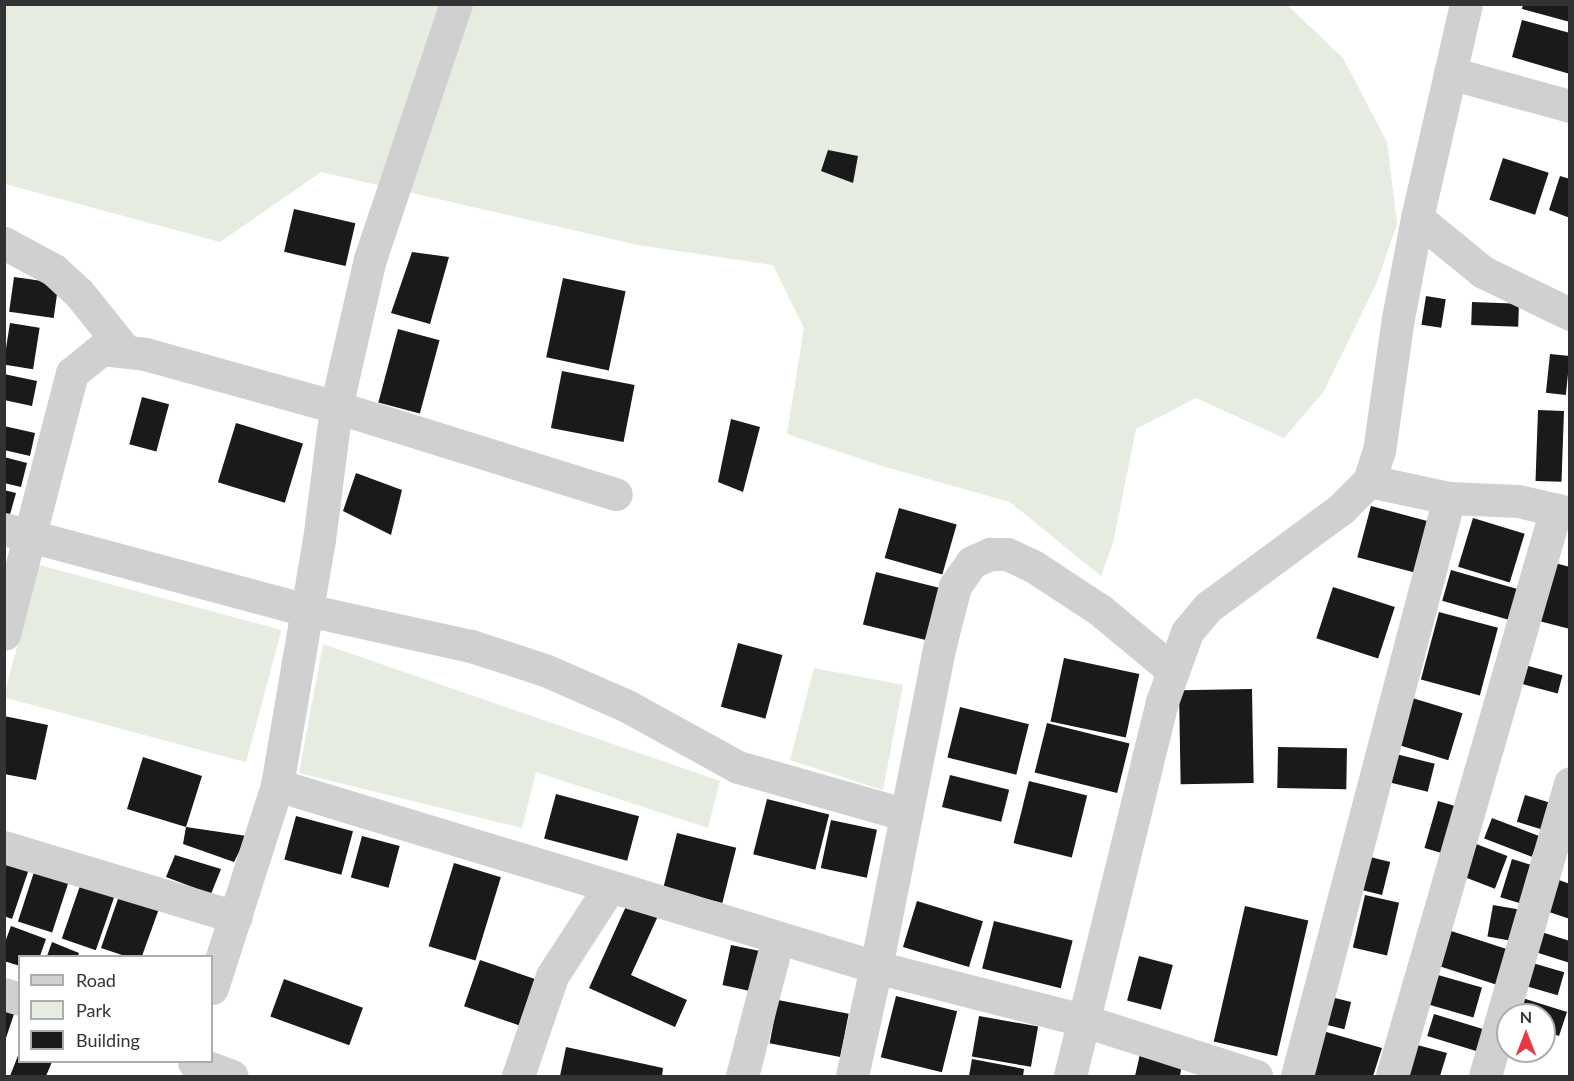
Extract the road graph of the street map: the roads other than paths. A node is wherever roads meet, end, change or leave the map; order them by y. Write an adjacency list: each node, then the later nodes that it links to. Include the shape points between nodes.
1 (456, 4): 9 (street, via 370,259)
2 (1466, 4): 3 (street)
3 (1450, 73): 4 (street); 5 (street)
4 (1569, 106)
5 (1417, 218): 7 (street, via 1483,272); 10 (street, via 1379,451)
6 (4, 243): 8 (street, via 54,270 79,293)
7 (1569, 314)
8 (123, 348): 9 (street); 14 (street, via 102,349 72,374)
9 (336, 407): 11 (street); 15 (street)
10 (1369, 481): 12 (street); 17 (street, via 1341,509 1208,607 1187,632)
11 (616, 494)
12 (1449, 498): 13 (street, via 1518,501); 35 (street)
13 (1563, 511): 36 (street)
14 (17, 532): 15 (street); 16 (street)
15 (307, 609): 19 (street); 20 (street, via 471,646 545,670 627,706 738,767)
16 (4, 634)
17 (1171, 669): 20 (street, via 1101,609 1033,566 1007,554 990,554 972,562 953,596); 27 (street)
18 (1569, 783): 37 (street)
19 (277, 785): 22 (street); 23 (street)
20 (906, 815): 25 (street)
21 (4, 846): 23 (street)
22 (609, 888): 24 (street); 30 (street, via 552,976)
23 (236, 917): 26 (street)
24 (778, 938): 25 (street); 31 (street)
25 (876, 967): 27 (street); 32 (street)
26 (213, 985)
27 (1082, 1020): 33 (street); 34 (street)
28 (197, 1063): 29 (street)
29 (232, 1077)
30 (518, 1077)
31 (742, 1077)
32 (852, 1077)
33 (1070, 1077)
34 (1256, 1077)
35 (1297, 1077)
36 (1392, 1077)
37 (1485, 1077)

